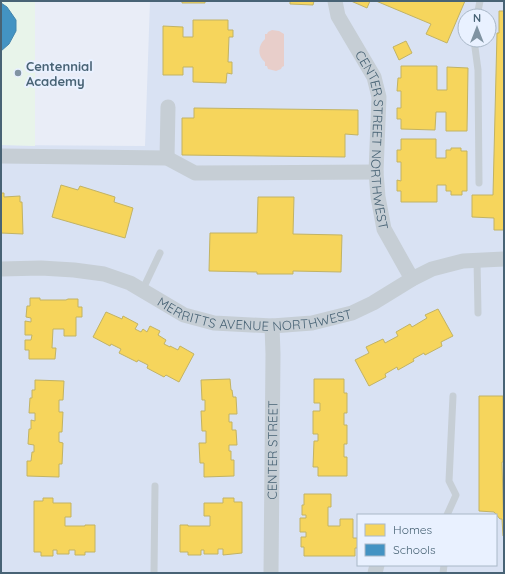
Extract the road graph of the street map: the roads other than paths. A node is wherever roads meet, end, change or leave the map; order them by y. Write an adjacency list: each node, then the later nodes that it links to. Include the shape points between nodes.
1 (335, 1): 6 (street, CENTER STREET NORTHWEST, via 338,16 374,77 379,97)
2 (475, 48): 7 (lane, via 478,70)
3 (168, 107): 5 (street)
4 (1, 156): 5 (street)
5 (167, 158): 6 (street, via 195,173)
6 (376, 172): 12 (street, CENTER STREET NORTHWEST, via 384,229)
7 (479, 183)
8 (160, 253): 13 (lane)
9 (504, 259): 10 (street, MERRITTS AVENUE NORTHWEST)
10 (477, 260): 12 (street, MERRITTS AVENUE NORTHWEST, via 432,269); 14 (lane)
11 (1, 269): 13 (street, MERRITTS AVENUE NORTHWEST, via 41,268 104,274 130,283)
12 (412, 279): 15 (street, MERRITTS AVENUE NORTHWEST, via 352,313 312,323)
13 (142, 291): 15 (street, MERRITTS AVENUE NORTHWEST, via 184,315 214,323)
14 (478, 313)
15 (272, 326): 20 (street, CENTER STREET, via 274,354)
16 (453, 396): 18 (lane, via 449,481 456,495)
17 (155, 486): 19 (lane)
18 (447, 514)
19 (154, 573)
20 (271, 573)

